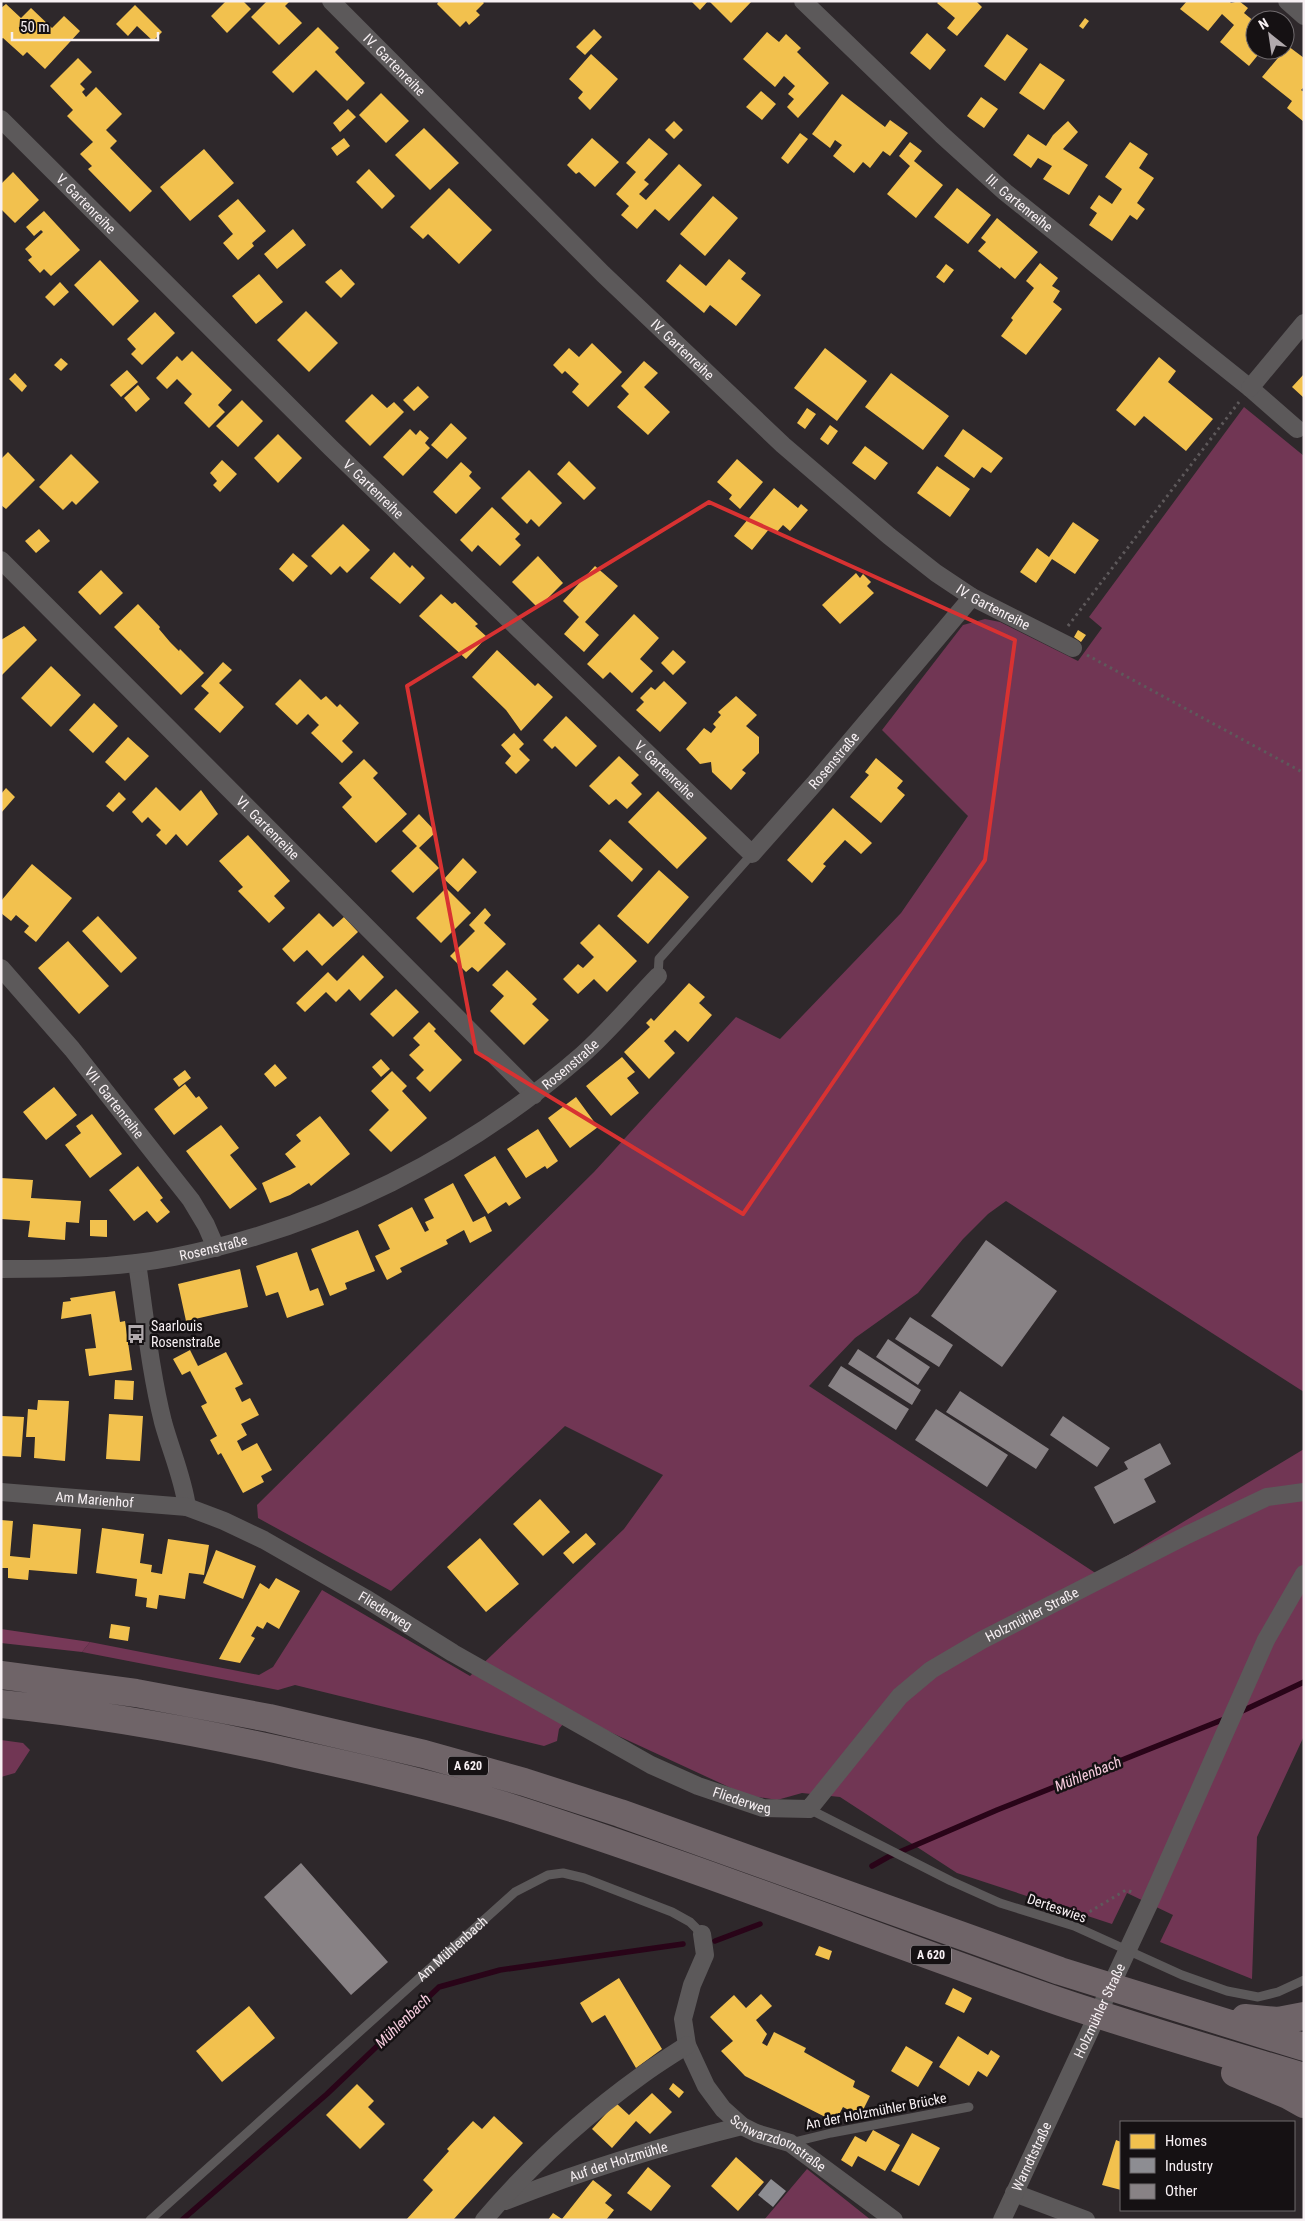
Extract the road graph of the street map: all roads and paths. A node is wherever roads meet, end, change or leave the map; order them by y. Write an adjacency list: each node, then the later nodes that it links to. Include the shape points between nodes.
1 (331, 1): 10 (street, IV. Gartenreihe, via 603,274 782,445 889,536)
2 (803, 1): 7 (street, III. Gartenreihe, via 1005,192)
3 (1287, 1): 4 (street)
4 (1304, 16)
5 (1, 119): 14 (street, V. Gartenreihe, via 331,448)
6 (1304, 323): 7 (street)
7 (1250, 388): 8 (street, III. Gartenreihe); 11 (path)
8 (1297, 429)
9 (1, 560): 17 (street, VI. Gartenreihe)
10 (972, 597): 11 (street, IV. Gartenreihe); 14 (street, Rosenstraße)
11 (1057, 640): 12 (street, IV. Gartenreihe)
12 (1073, 648): 13 (path)
13 (1304, 774)
14 (752, 854): 16 (lane, Rosenstraße, via 660,959)
15 (1, 968): 18 (street, VII. Gartenreihe, via 72,1049 191,1200)
16 (658, 976): 17 (street, Rosenstraße, via 584,1053)
17 (534, 1095): 18 (street, Rosenstraße, via 434,1161 357,1200)
18 (216, 1248): 19 (street, Rosenstraße)
19 (137, 1263): 20 (street, Rosenstraße); 23 (street, via 161,1412 183,1482)
20 (1, 1269)
21 (1, 1492): 23 (street, Am Marienhof)
22 (1304, 1492): 27 (street, Holzmühler Straße, via 1268,1497 982,1640 931,1670 900,1696)
23 (187, 1507): 27 (street, Fliederweg, via 224,1520 264,1540 366,1598 453,1653 651,1765 698,1786 763,1808)
24 (1304, 1574): 38 (street, Holzmühler Straße, via 1266,1640 1149,1904)
25 (1, 1675): 32 (highway, A 620, via 136,1693 269,1718 424,1754 524,1782 637,1819 1060,1971)
26 (1, 1704): 34 (highway, A 620, via 134,1722 257,1745 419,1782 513,1809 715,1877 1038,1994)
27 (809, 1809): 29 (lane, Derteswies, via 1000,1903)
28 (1126, 1890): 29 (path, via 1078,1918)
29 (1074, 1926): 31 (lane, Derteswies, via 1182,1975 1227,1991 1258,1997)
30 (702, 1934): 35 (street, Am Mühlenbach, via 705,1955 692,1985 683,2020); 45 (lane, Am Mühlenbach, via 690,1922 672,1912 584,1878 563,1873 532,1882 515,1892)
31 (1304, 1980)
32 (1184, 2011): 33 (highway, via 1278,2021); 36 (highway, A 620)
33 (1304, 2016)
34 (1148, 2030): 37 (highway, A 620); 39 (highway, via 1220,2067)
35 (687, 2045): 41 (street, Schwarzdornstraße, via 706,2086 723,2109); 44 (street, Auf der Holzmühle, via 593,2114)
36 (1304, 2047)
37 (1304, 2077)
38 (1060, 2093): 43 (street, Warndtstraße)
39 (1304, 2104)
40 (969, 2107): 42 (lane, An der Holzmühler Brücke)
41 (742, 2126): 42 (street, Schwarzdornstraße); 44 (street, Auf der Holzmühle, via 650,2150)
42 (790, 2143): 47 (street, Schwarzdornstraße)
43 (1014, 2193): 48 (street, Warndtstraße); 49 (street)
44 (497, 2204): 46 (street, Auf der Holzmühle)
45 (150, 2220)
46 (484, 2220)
47 (894, 2220)
48 (1002, 2220)
49 (1086, 2220)

